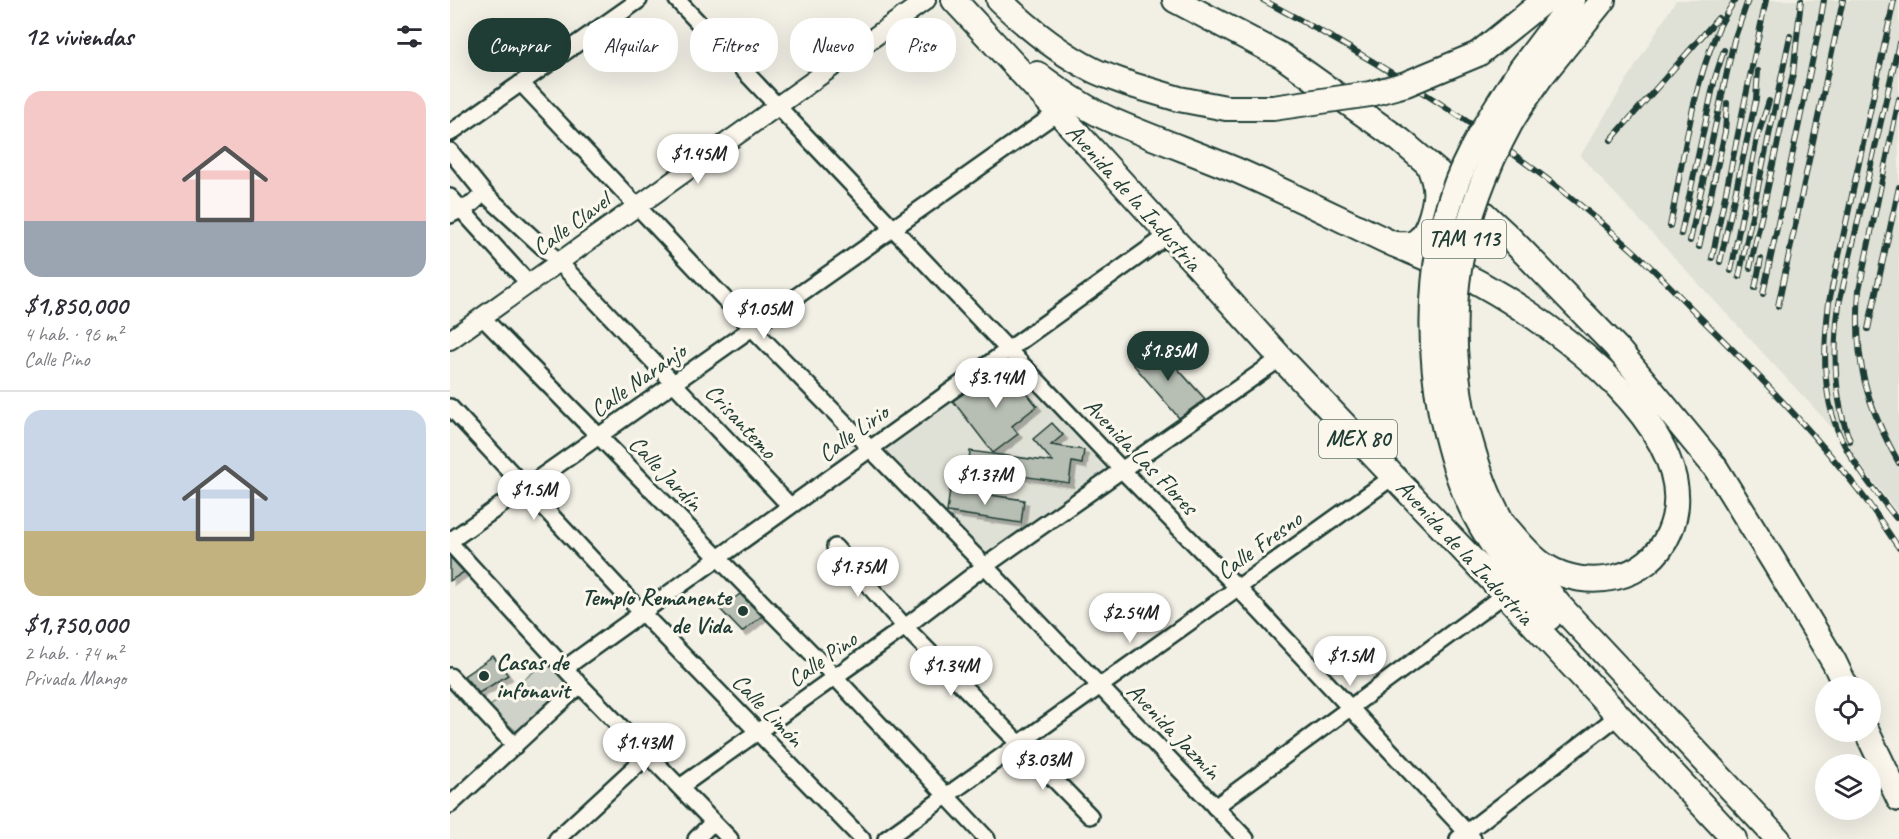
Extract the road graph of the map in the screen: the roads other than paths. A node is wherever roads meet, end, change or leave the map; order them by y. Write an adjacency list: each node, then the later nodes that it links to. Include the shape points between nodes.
1 (639, 0): 12 (street)
2 (677, 0): 13 (street, Avenida Las Flores)
3 (926, 0): 13 (street, Calle Clavel)
4 (954, 0): 10 (highway, Avenida de la Industria / MEX 80)
5 (999, 0): 7 (highway, bridge, via 1062,52 1094,71 1179,99 1226,108 1273,108 1370,94 1406,84 1478,54)
6 (1175, 0): 17 (highway, via 1282,56)
7 (1545, 0)
8 (1573, 0): 11 (highway, TAM 113)
9 (1603, 0): 11 (highway, TAM 113)
10 (987, 36): 14 (highway, Avenida de la Industria / MEX 80); 24 (highway, via 1055,88 1109,119 1238,171)
11 (1531, 74): 34 (highway, TAM 113, bridge, via 1469,220 1460,256)
12 (521, 83): 15 (street); 20 (street, Avenida Jazmín)
13 (778, 106): 20 (street, Calle Clavel); 22 (street, Avenida Las Flores)
14 (1058, 112): 22 (street, Calle Naranjo); 23 (highway, Avenida de la Industria / MEX 80)
15 (450, 133)
16 (450, 151): 18 (street, Crisantemo)
17 (1428, 164): 24 (highway, via 1435,197 1426,229 1411,244); 51 (highway, via 1510,238 1616,347 1715,467)
18 (484, 193): 21 (street); 25 (street, Crisantemo)
19 (450, 196): 21 (street)
20 (637, 206): 25 (street, Calle Clavel); 28 (street, Avenida Jazmín)
21 (456, 212): 26 (street)
22 (894, 228): 28 (street, Calle Naranjo); 30 (street, Avenida Las Flores)
23 (1167, 235): 30 (street, Calle Lirio); 31 (highway, Avenida de la Industria / MEX 80)
24 (1394, 244): 41 (highway, via 1480,283 1562,336 1620,388 1653,431 1672,467 1675,508 1670,532 1663,546 1648,560 1622,576 1602,581 1557,572 1544,565)
25 (560, 262): 26 (street, Calle Clavel); 32 (street, Crisantemo)
26 (529, 284): 27 (street, Calle Clavel)
27 (482, 317): 29 (street, Calle Clavel); 35 (street, Calle Jardín)
28 (752, 328): 32 (street, Calle Naranjo); 36 (street, Avenida Jazmín)
29 (450, 340)
30 (1008, 349): 36 (street, Calle Lirio); 37 (street, Avenida Las Flores)
31 (1281, 358): 37 (street, Calle Pino); 38 (highway, Avenida de la Industria / MEX 80)
32 (674, 383): 35 (street, Calle Naranjo); 40 (street, Crisantemo)
33 (450, 407): 39 (street, Calle Limón)
34 (1452, 414): 41 (highway, TAM 113); 57 (highway, via 1459,478 1474,513 1520,585 1602,680)
35 (598, 436): 39 (street, Calle Naranjo); 44 (street, Calle Jardín)
36 (871, 448): 40 (street, Calle Lirio); 45 (street, Avenida Jazmín)
37 (1123, 471): 45 (street, Calle Pino); 46 (street, Avenida Las Flores)
38 (1394, 476): 46 (street, Calle Fresno); 47 (highway, Avenida de la Industria / MEX 80)
39 (526, 488): 42 (street, Calle Naranjo); 48 (street, Calle Limón)
40 (790, 506): 44 (street, Calle Lirio)
41 (1505, 526): 79 (highway, via 1559,605)
42 (450, 542): 50 (street)
43 (835, 547): 49 (street)
44 (718, 558): 48 (street, Calle Lirio); 52 (street, Calle Jardín)
45 (985, 566): 49 (street, Calle Pino); 55 (street, Avenida Jazmín)
46 (1238, 588): 55 (street, Calle Fresno); 56 (street, Avenida Las Flores)
47 (1505, 594): 56 (street); 57 (highway, Avenida de la Industria / MEX 80)
48 (642, 613): 50 (street, Calle Lirio); 58 (street, Calle Limón)
49 (905, 627): 52 (street, Calle Pino); 60 (street)
50 (565, 668): 54 (street)
51 (1841, 676)
52 (835, 677): 58 (street, Calle Pino); 64 (street, Calle Jardín)
53 (451, 679): 61 (street)
54 (580, 685): 61 (street); 62 (street)
55 (1100, 687): 60 (street, Calle Fresno); 67 (street, Avenida Jazmín)
56 (1350, 708): 67 (street); 70 (street, Avenida Las Flores)
57 (1618, 716): 70 (street); 78 (highway, Avenida de la Industria / MEX 80)
58 (758, 732): 63 (street, Calle Pino); 74 (street, Calle Limón)
59 (1872, 742): 65 (highway)
60 (1020, 744): 64 (street, Calle Fresno); 68 (street)
61 (515, 746): 66 (street)
62 (648, 755): 63 (street); 71 (street)
63 (680, 787): 69 (street)
64 (946, 795): 75 (street, Calle Fresno); 76 (street, Calle Jardín)
65 (1899, 799)
66 (450, 805)
67 (1215, 807): 77 (street, Avenida Jazmín)
68 (1090, 816)
69 (713, 822): 72 (street); 73 (street)
70 (1466, 837)
71 (557, 839)
72 (696, 839)
73 (730, 839)
74 (862, 839)
75 (886, 839)
76 (987, 839)
77 (1246, 839)
78 (1734, 839)
79 (1778, 839)

